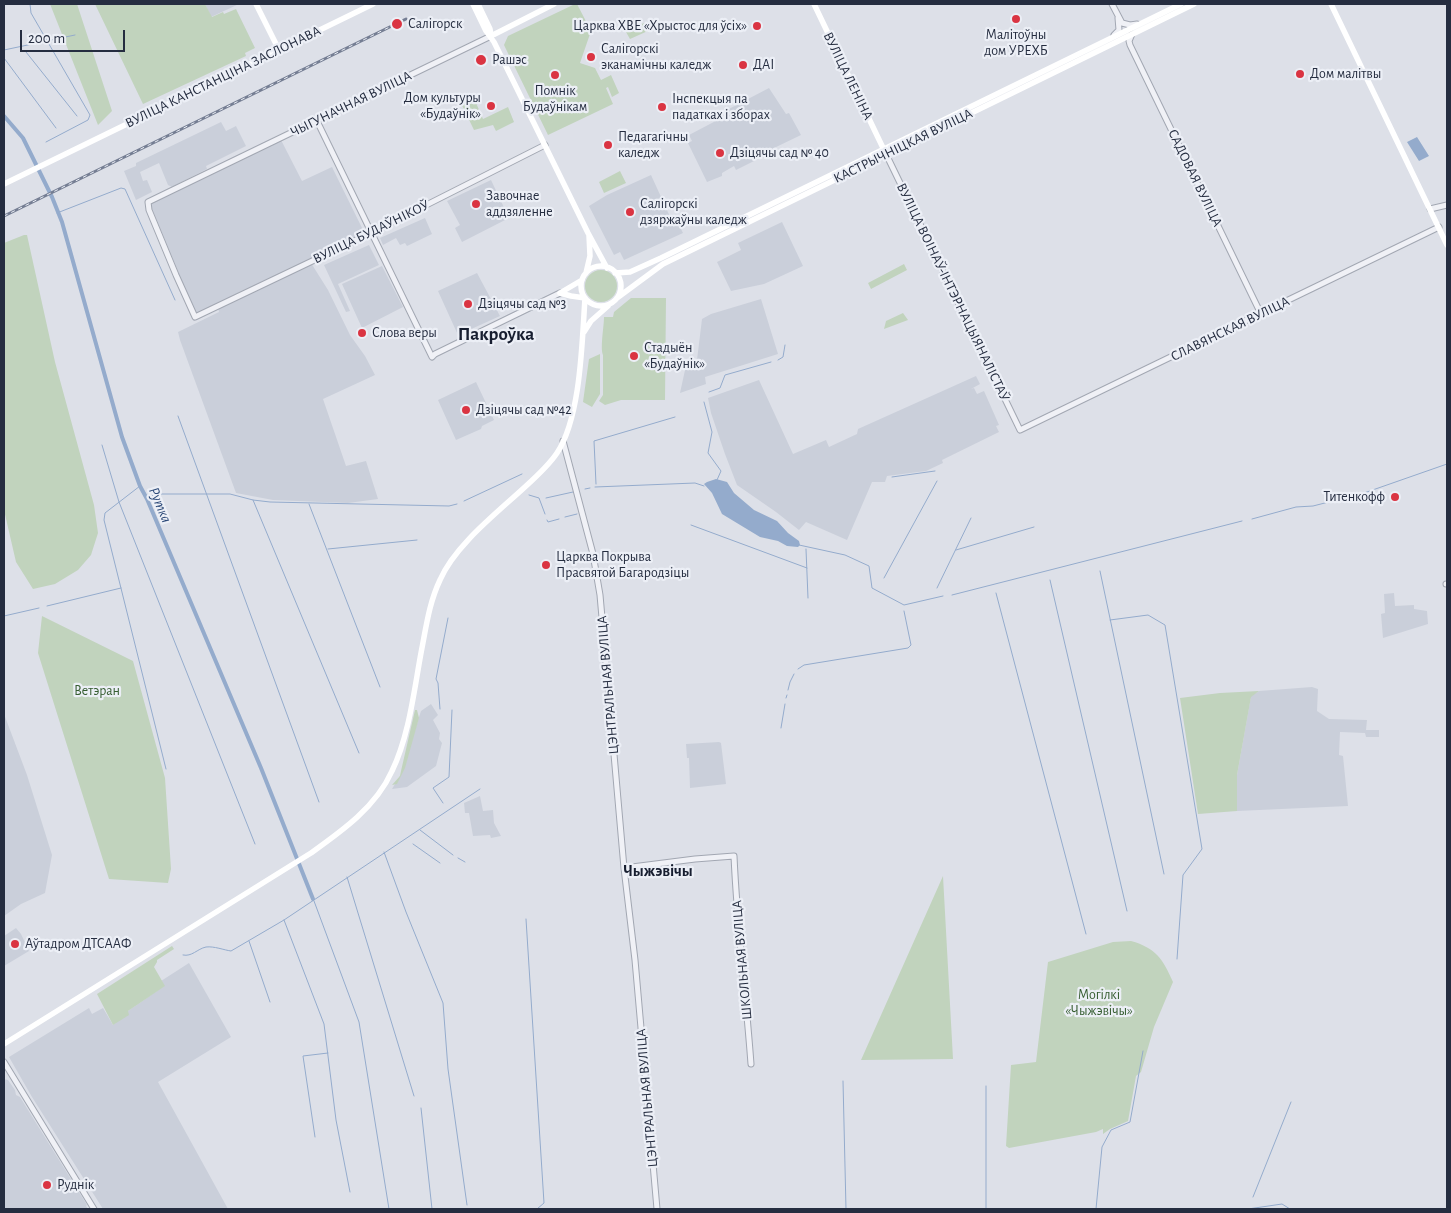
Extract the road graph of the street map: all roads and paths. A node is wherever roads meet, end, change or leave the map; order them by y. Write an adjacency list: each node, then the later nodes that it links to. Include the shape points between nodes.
1 (256, 4): 18 (main road)
2 (373, 4): 18 (main road, ВУЛІЦА КАНСТАНЦІНА ЗАСЛОНАВА)
3 (473, 4): 14 (main road)
4 (478, 4): 14 (main road)
5 (554, 4): 14 (main road, ЧЫГУНАЧНАЯ ВУЛІЦА)
6 (814, 4): 21 (main road, ВУЛІЦА ЛЕНІНА)
7 (1112, 4): 11 (street)
8 (1181, 4): 12 (main road, КАСТРЫЧНІЦКАЯ ВУЛІЦА)
9 (1194, 4): 13 (main road, КАСТРЫЧНІЦКАЯ ВУЛІЦА)
10 (1331, 4): 25 (main road)
11 (1116, 13): 12 (street, via 1122,23); 15 (street, via 1119,30)
12 (1139, 24): 15 (main road, КАСТРЫЧНІЦКАЯ ВУЛІЦА)
13 (1132, 34): 16 (main road, КАСТРЫЧНІЦКАЯ ВУЛІЦА); 17 (street)
14 (491, 36): 19 (street, ЧЫГУНАЧНАЯ ВУЛІЦА); 20 (main road)
15 (1110, 38): 21 (main road, КАСТРЫЧНІЦКАЯ ВУЛІЦА)
16 (1121, 40): 17 (street); 22 (main road, КАСТРЫЧНІЦКАЯ ВУЛІЦА)
17 (1129, 41): 39 (street, САДОВАЯ ВУЛІЦА)
18 (279, 50): 23 (main road, ВУЛІЦА КАНСТАНЦІНА ЗАСЛОНАВА)
19 (317, 121): 27 (street); 40 (street, ЧЫГУНАЧНАЯ ВУЛІЦА, via 148,202)
20 (545, 145): 27 (street, ВУЛІЦА БУДАЎНІКОЎ); 28 (main road)
21 (883, 148): 22 (main road, ВУЛІЦА ЛЕНІНА); 31 (main road, КАСТРЫЧНІЦКАЯ ВУЛІЦА, via 661,258 630,272)
22 (886, 154): 37 (main road, КАСТРЫЧНІЦКАЯ ВУЛІЦА, via 663,264); 42 (street, ВУЛІЦА ВОІНАЎ-ІНТЭРНАЦЫЯНАЛІСТАЎ)
23 (4, 184)
24 (1447, 204): 25 (street)
25 (1430, 209): 26 (main road)
26 (1439, 227): 29 (main road); 39 (street, СЛАВЯНСКАЯ ВУЛІЦА)
27 (371, 233): 34 (street, via 432,358); 40 (street, ВУЛІЦА БУДАЎНІКОЎ)
28 (588, 233): 30 (main road); 32 (main road, via 591,250)
29 (1447, 244)
30 (607, 268): 31 (main road); 32 (main road, via 596,267)
31 (615, 273): 37 (main road, via 621,288)
32 (586, 274): 33 (main road)
33 (582, 280): 34 (main road); 36 (main road)
34 (560, 293): 35 (main road)
35 (572, 296): 36 (main road); 38 (main road)
36 (585, 298): 37 (main road, via 601,306); 38 (main road)
37 (615, 300): 41 (main road, КАСТРЫЧНІЦКАЯ ВУЛІЦА, via 591,321)
38 (584, 314): 41 (main road)
39 (1261, 314): 42 (street, СЛАВЯНСКАЯ ВУЛІЦА)
40 (195, 316)
41 (583, 334): 43 (main road, via 572,417)
42 (1020, 430)
43 (563, 441): 44 (street, ЦЭНТРАЛЬНАЯ ВУЛІЦА, via 593,554 600,596); 45 (main road, via 542,470 449,562 430,603 400,749 380,791 359,815 311,853)
44 (624, 868): 47 (street, ШКОЛЬНАЯ ВУЛІЦА, via 734,856); 49 (street, ЦЭНТРАЛЬНАЯ ВУЛІЦА)
45 (4, 1044)
46 (4, 1062): 48 (street)
47 (751, 1064)
48 (94, 1209)
49 (657, 1209)

